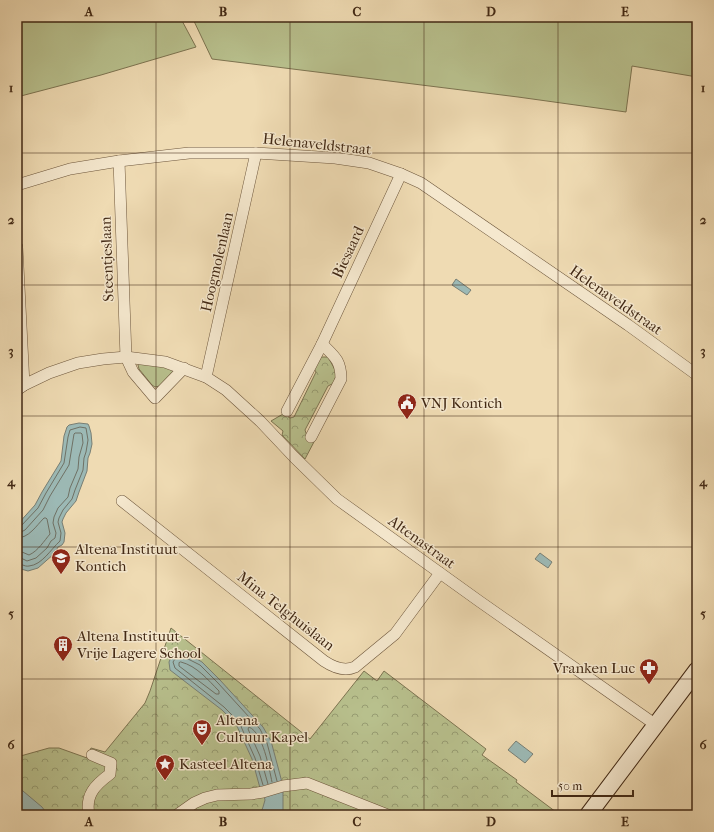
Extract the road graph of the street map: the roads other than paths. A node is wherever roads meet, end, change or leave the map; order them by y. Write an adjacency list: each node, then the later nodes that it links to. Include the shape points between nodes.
1 (256, 153): 2 (street, Helenaveldstraat, via 189,153); 3 (street, Helenaveldstraat, via 335,158 369,163); 10 (street, Hoogmolenlaan)
2 (119, 161): 4 (street, Helenaveldstraat, via 70,169); 7 (street, Steentjeslaan)
3 (401, 174): 6 (street, Biesaard); 9 (street, Helenaveldstraat, via 421,183)
4 (17, 184)
5 (17, 247): 11 (street)
6 (322, 344): 12 (street, Biesaard); 13 (street, via 339,362 341,379)
7 (126, 357): 8 (street, Altenastraat, via 165,362); 8 (street, via 133,372 156,398); 11 (street, Altenastraat, via 78,363 49,373)
8 (184, 368): 10 (street, Altenastraat)
9 (697, 375)
10 (206, 377): 15 (street, Altenastraat, via 246,407 337,499)
11 (20, 388)
12 (287, 411)
13 (311, 437)
14 (122, 501): 15 (street, Mina Telghuislaan, via 329,665 339,668 355,667 395,634)
15 (440, 573): 17 (street, Altenastraat)
16 (697, 670): 17 (street)
17 (656, 725): 22 (street)
18 (92, 755): 19 (street, via 111,763 110,774 96,786 90,796)
19 (89, 815)
20 (177, 815): 21 (street, via 194,802 211,796 263,792 307,783)
21 (388, 815)
22 (588, 815)

